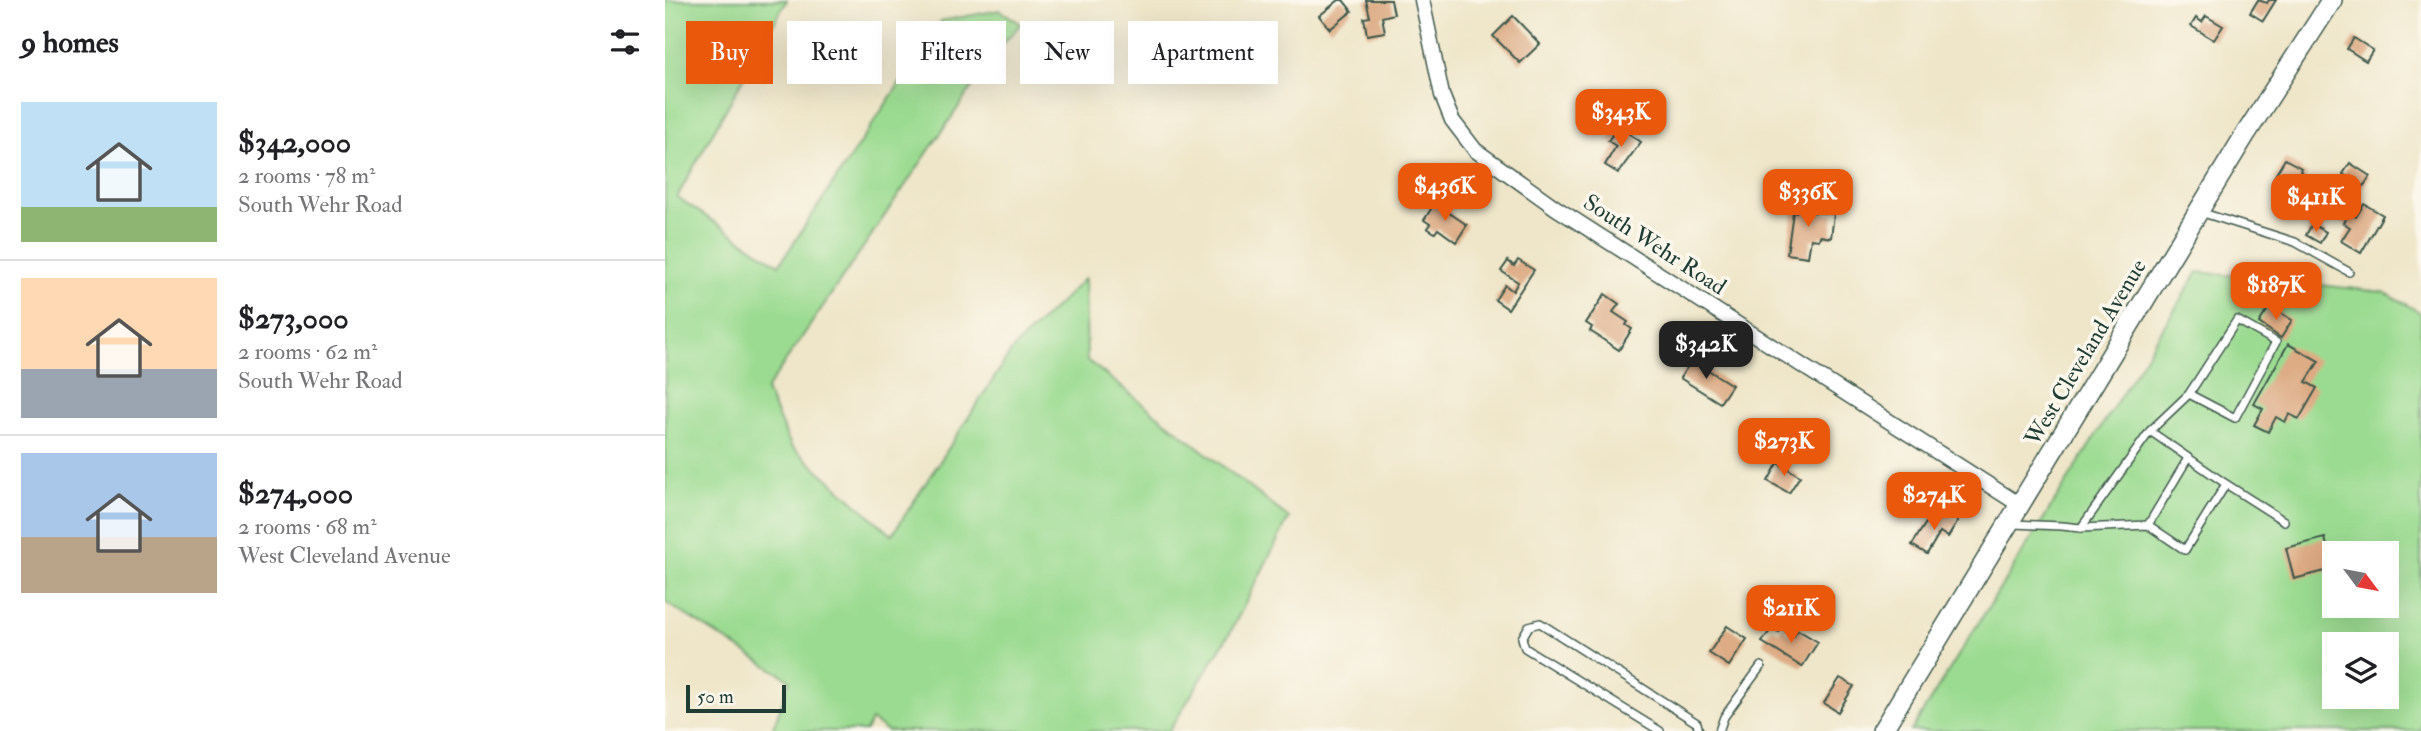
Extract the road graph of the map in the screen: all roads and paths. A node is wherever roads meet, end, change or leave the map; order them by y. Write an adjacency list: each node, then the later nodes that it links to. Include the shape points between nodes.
1 (1422, 0): 9 (street, South Wehr Road, via 1442,95 1452,120 1475,150 1567,215)
2 (2332, 0): 3 (main road, West Cleveland Avenue)
3 (2199, 211): 4 (lane, via 2295,242); 9 (main road, West Cleveland Avenue)
4 (2349, 272)
5 (2189, 394): 5 (lane, via 2237,320 2277,342 2235,418); 6 (lane)
6 (2150, 431): 7 (lane); 13 (lane)
7 (2188, 458): 8 (lane); 12 (lane)
8 (2226, 484): 10 (lane); 12 (lane, via 2185,550)
9 (2020, 505): 11 (main road, West Cleveland Avenue)
10 (2284, 521)
11 (2008, 524): 13 (lane); 18 (main road, West Cleveland Avenue)
12 (2148, 525): 13 (lane)
13 (2081, 528)
14 (1761, 666): 17 (lane)
15 (1660, 731): 16 (lane, via 1525,648 1523,638 1529,626 1540,623 1697,723)
16 (1699, 731)
17 (1719, 731)
18 (1882, 731)

